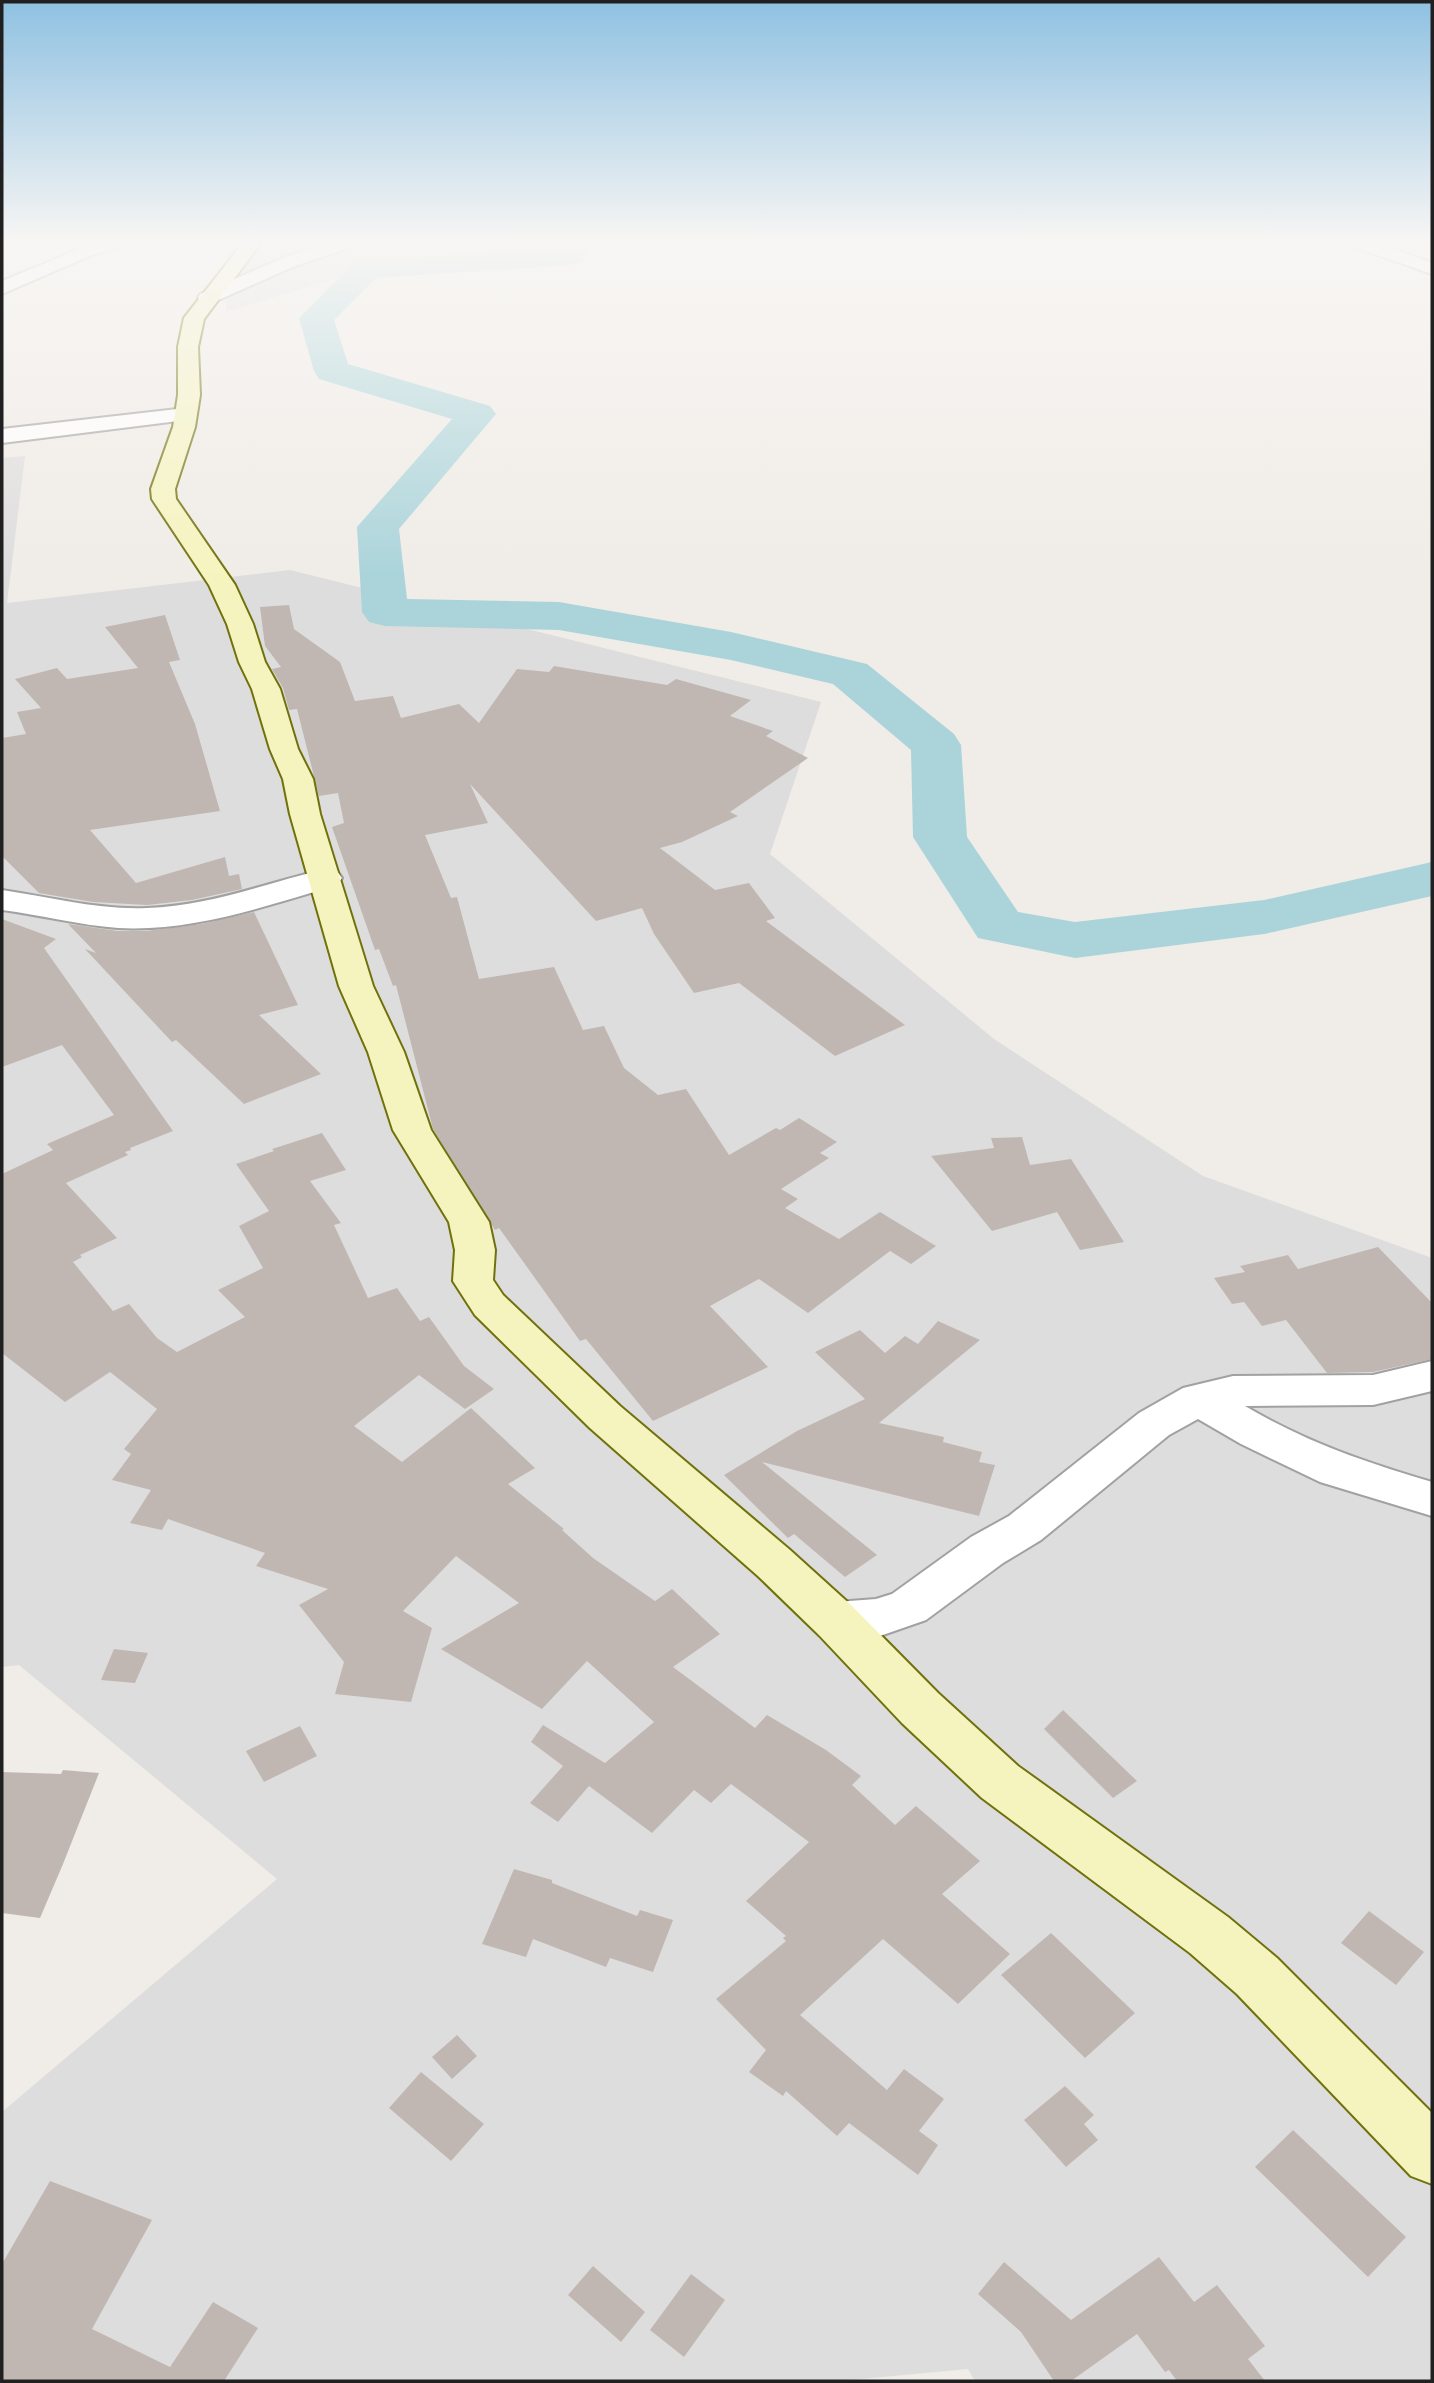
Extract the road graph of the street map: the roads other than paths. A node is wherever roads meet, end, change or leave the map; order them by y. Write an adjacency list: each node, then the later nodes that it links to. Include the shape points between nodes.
1 (188, 354): 2 (street)
2 (186, 414): 3 (street); 4 (street, via 164,499 222,585 240,624 298,779)
3 (2, 436)
4 (326, 878): 5 (street, via 180,916 104,917); 9 (street, via 356,986 386,1052 412,1130 469,1222 475,1250 473,1281 488,1305 606,1417)
5 (2, 900)
6 (1432, 1376): 7 (street, via 1373,1390 1233,1391)
7 (1198, 1399): 8 (street, via 1256,1433 1336,1470); 9 (street, via 1154,1424 1025,1528 909,1607 877,1618)
8 (1432, 1499)
9 (836, 1621): 10 (street, via 1000,1782 1209,1935 1257,1976)
10 (1432, 2155)

